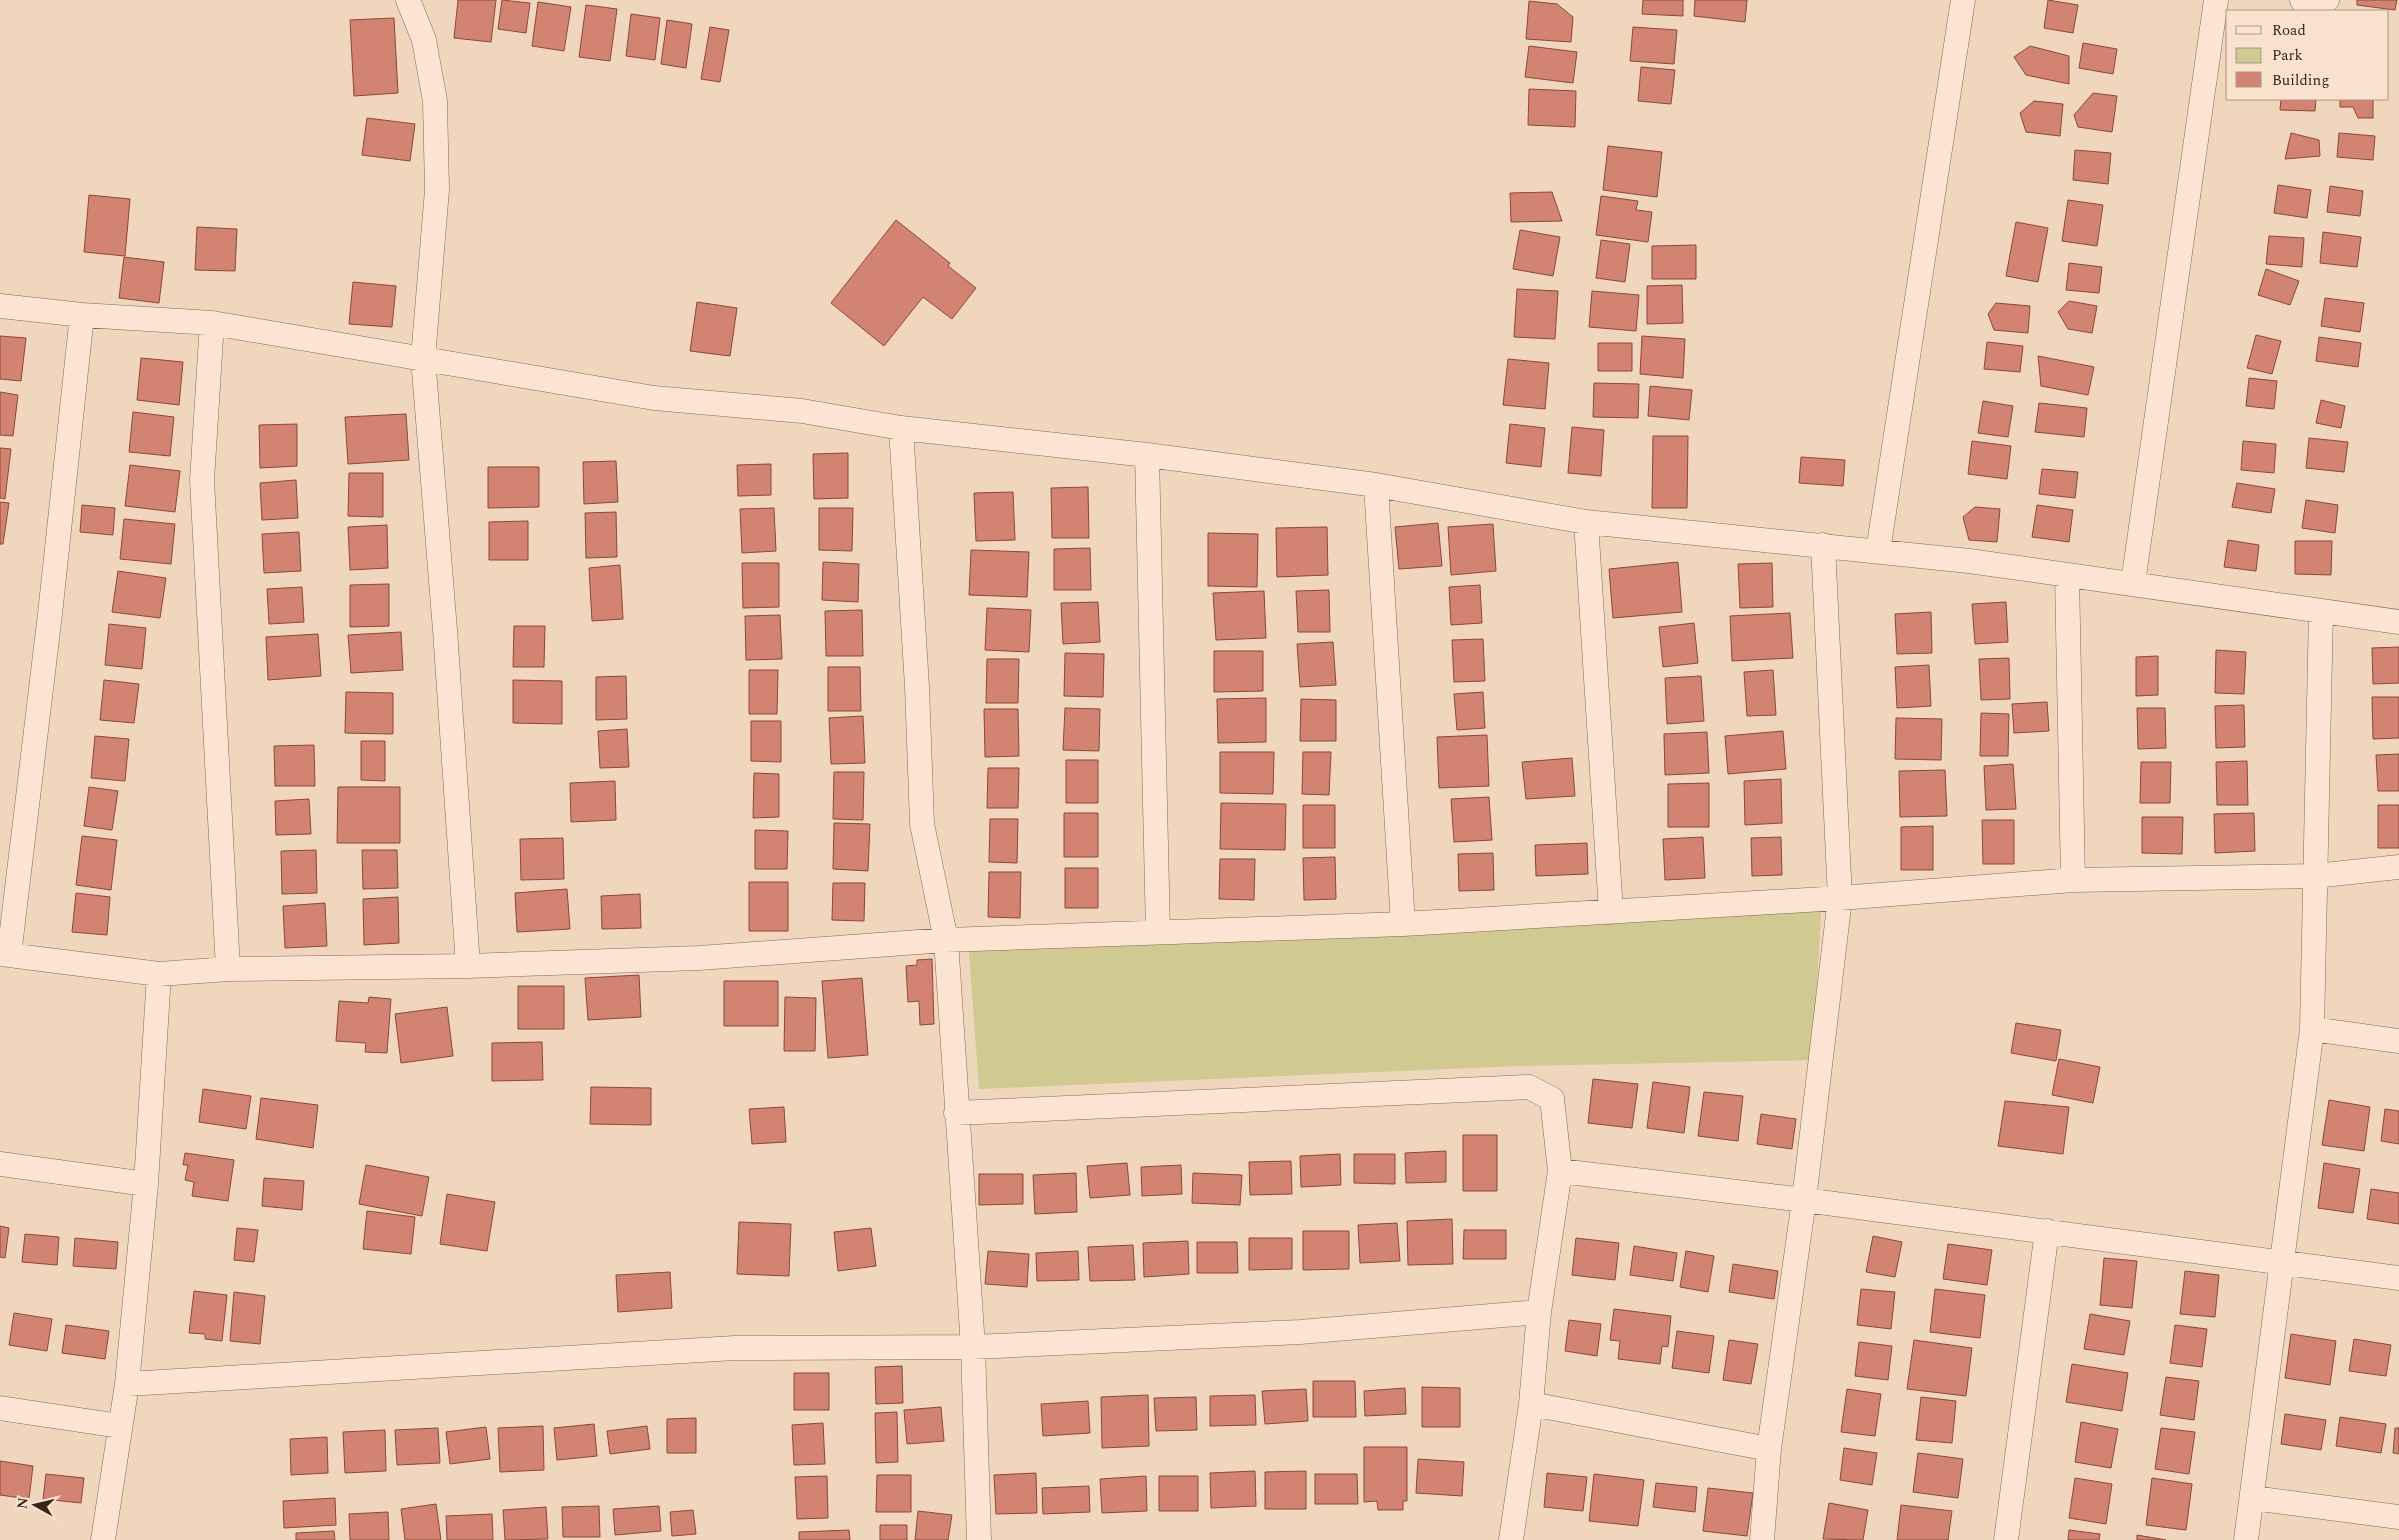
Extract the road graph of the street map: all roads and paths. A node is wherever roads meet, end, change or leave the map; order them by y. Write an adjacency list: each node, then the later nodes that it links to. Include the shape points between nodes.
1 (408, 0): 9 (street, via 424,40 435,101 437,190)
2 (1963, 0): 15 (street)
3 (2216, 0): 17 (street)
4 (2302, 0): 5 (street)
5 (2327, 0)
6 (0, 306): 7 (street)
7 (82, 315): 8 (street); 28 (street, via 50,614)
8 (212, 323): 9 (street); 30 (street, via 202,480)
9 (423, 358): 10 (street, via 654,398 802,411); 29 (street, via 446,630)
10 (901, 428): 11 (street); 27 (street, via 922,824)
11 (1147, 455): 12 (street); 26 (street)
12 (1376, 485): 13 (street); 25 (street)
13 (1586, 522): 14 (street); 24 (street)
14 (1823, 545): 15 (street); 23 (street)
15 (1878, 551): 16 (street)
16 (2066, 575): 17 (street); 22 (street)
17 (2133, 583): 18 (street)
18 (2321, 611): 19 (street); 21 (street)
19 (2399, 622)
20 (2399, 867): 21 (street)
21 (2315, 876): 22 (street); 32 (street)
22 (2073, 880): 23 (street)
23 (1840, 898): 24 (street); 38 (street)
24 (1611, 912): 25 (street)
25 (1403, 924): 26 (street)
26 (1158, 932): 27 (street)
27 (946, 940): 29 (street, via 699,958); 34 (street)
28 (4, 954): 31 (street)
29 (468, 966): 30 (street)
30 (228, 969): 31 (street)
31 (159, 974): 37 (street)
32 (2312, 1029): 33 (street); 40 (street)
33 (2399, 1041)
34 (956, 1113): 36 (street, via 1529,1088 1552,1098); 43 (street)
35 (0, 1164): 37 (street)
36 (1560, 1171): 38 (street); 42 (street)
37 (146, 1184): 44 (street)
38 (1804, 1200): 39 (street); 48 (street)
39 (2047, 1232): 40 (street); 55 (street)
40 (2283, 1262): 41 (street); 49 (street)
41 (2399, 1278)
42 (1539, 1312): 43 (street, via 1300,1332); 45 (street)
43 (973, 1347): 44 (street, via 734,1348); 52 (street)
44 (127, 1384): 47 (street)
45 (1531, 1404): 48 (street); 53 (street)
46 (0, 1408): 47 (street)
47 (120, 1426): 51 (street)
48 (1769, 1449): 54 (street)
49 (2253, 1498): 50 (street); 56 (street)
50 (2399, 1516)
51 (102, 1540)
52 (979, 1540)
53 (1511, 1540)
54 (1762, 1540)
55 (2006, 1540)
56 (2246, 1540)

